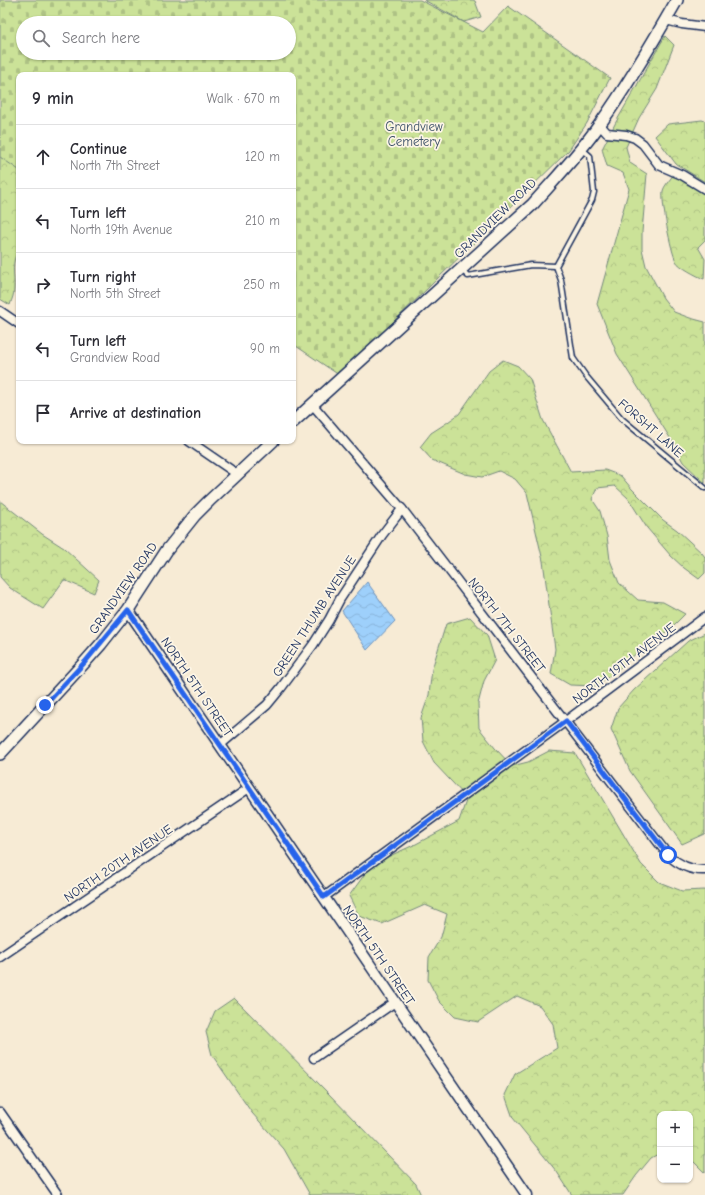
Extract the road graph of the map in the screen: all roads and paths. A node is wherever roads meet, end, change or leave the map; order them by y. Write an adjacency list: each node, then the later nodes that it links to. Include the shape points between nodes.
1 (678, 0): 2 (main road, GRANDVIEW ROAD)
2 (666, 20): 3 (street); 4 (main road, GRANDVIEW ROAD)
3 (705, 27)
4 (600, 125): 5 (main road, GRANDVIEW ROAD); 6 (street, via 607,133 626,134 635,138 643,144 658,165 682,175)
5 (582, 148): 7 (lane, via 590,156 594,192); 8 (main road, GRANDVIEW ROAD, via 533,204)
6 (705, 189)
7 (556, 266): 8 (lane, via 531,265 468,276); 16 (lane, FORSHT LANE, via 561,280 573,358 622,419)
8 (462, 269): 11 (main road, GRANDVIEW ROAD)
9 (0, 311): 10 (street)
10 (16, 322)
11 (312, 404): 12 (main road, GRANDVIEW ROAD); 17 (street, NORTH 7TH STREET)
12 (296, 419)
13 (193, 444): 15 (street)
14 (270, 444): 15 (main road, GRANDVIEW ROAD)
15 (237, 474): 18 (main road, GRANDVIEW ROAD, via 181,531)
16 (705, 488)
17 (402, 509): 20 (street, NORTH 7TH STREET); 21 (street, GREEN THUMB AVENUE, via 382,535 321,632 281,688 267,704)
18 (128, 610): 21 (street, NORTH 5TH STREET); 22 (main road, GRANDVIEW ROAD, via 85,662)
19 (705, 616): 20 (street, NORTH 19TH AVENUE)
20 (566, 721): 24 (street, NORTH 7TH STREET, via 668,855 686,868); 25 (street, NORTH 19TH AVENUE)
21 (220, 745): 23 (street, NORTH 5TH STREET)
22 (0, 754)
23 (249, 788): 25 (street, NORTH 5TH STREET); 26 (street, NORTH 20TH AVENUE)
24 (705, 870)
25 (324, 897): 27 (street, NORTH 5TH STREET)
26 (0, 957)
27 (395, 1002): 28 (street); 31 (street, NORTH 5TH STREET)
28 (314, 1058)
29 (0, 1112): 30 (street)
30 (58, 1195)
31 (527, 1195)

